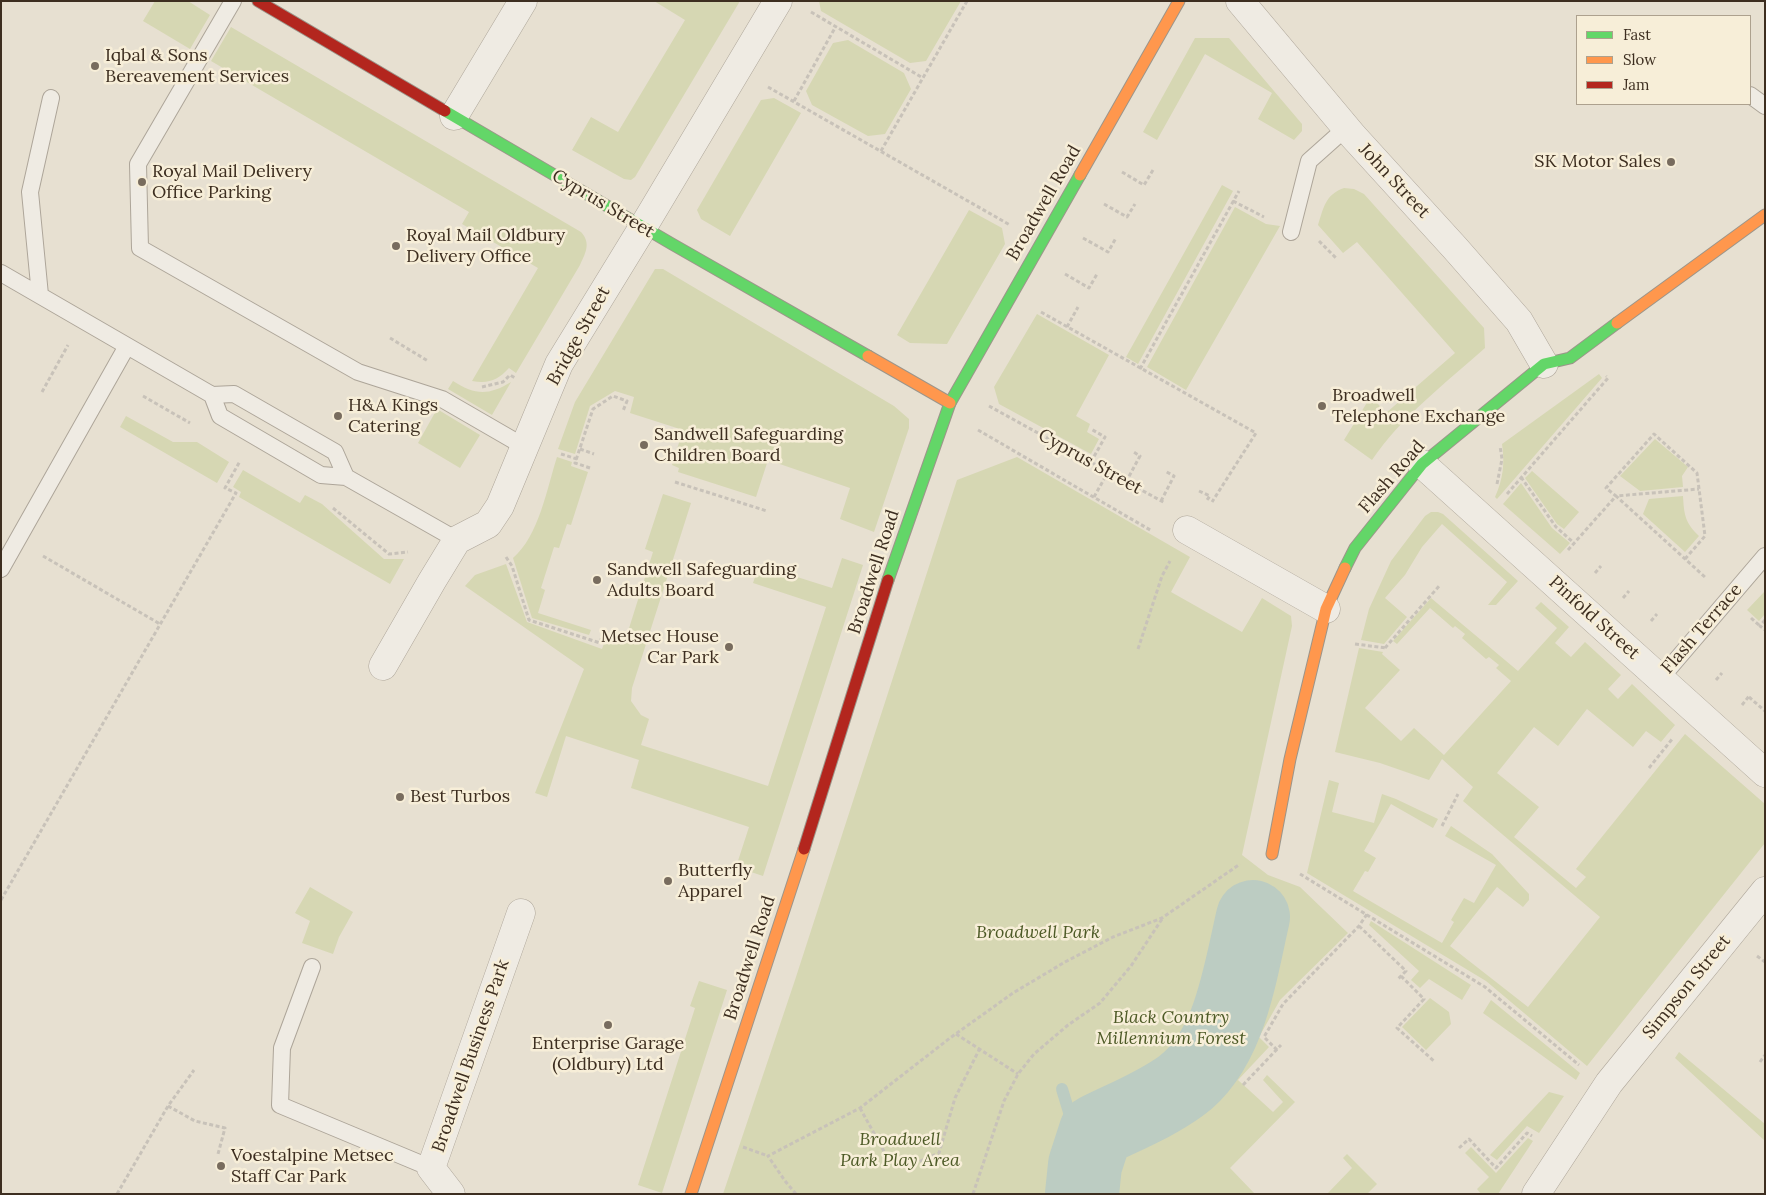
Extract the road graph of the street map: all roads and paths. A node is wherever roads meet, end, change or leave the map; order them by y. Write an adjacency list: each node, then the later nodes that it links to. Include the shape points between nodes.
1 (233, 1): 58 (lane, via 138,164 140,248 358,372 442,399)
2 (258, 1): 16 (street, Cyprus Street)
3 (523, 1): 16 (street)
4 (778, 1): 28 (street, Bridge Street)
5 (967, 1): 10 (path)
6 (1180, 1): 52 (street, Broadwell Road)
7 (1240, 1): 17 (street, John Street)
8 (805, 9): 9 (path)
9 (836, 26): 10 (path); 14 (path)
10 (923, 78): 18 (path)
11 (760, 82): 14 (path)
12 (1751, 96): 15 (lane)
13 (51, 98): 37 (lane, via 30,192)
14 (794, 101): 18 (path)
15 (1765, 106)
16 (454, 116): 28 (street, Cyprus Street)
17 (1346, 128): 29 (lane, via 1309,161); 45 (street, John Street, via 1519,322)
18 (881, 151): 27 (path)
19 (1153, 170): 20 (path, via 1144,185)
20 (1121, 171)
21 (1239, 192): 22 (path)
22 (1233, 201): 25 (path, via 1264,218); 46 (path)
23 (1102, 203): 24 (path, via 1127,217)
24 (1135, 204)
25 (1266, 210)
26 (1765, 216): 45 (street, Flash Road, via 1570,358)
27 (1013, 226)
28 (643, 227): 52 (street, Cyprus Street); 58 (street, Bridge Street, via 559,364)
29 (1291, 232)
30 (1082, 238): 31 (path, via 1108,252)
31 (1116, 238)
32 (1317, 239): 33 (path)
33 (1337, 259)
34 (1060, 272): 36 (path, via 1089,288)
35 (1, 273): 37 (lane)
36 (1097, 274)
37 (40, 295): 43 (lane)
38 (1078, 307): 40 (path)
39 (1038, 310): 40 (path)
40 (1067, 326): 46 (path)
41 (390, 338): 44 (path)
42 (70, 342): 50 (path)
43 (127, 346): 51 (lane); 88 (lane)
44 (430, 362)
45 (1544, 364): 66 (street, Flash Road)
46 (1140, 369): 78 (path, via 1256,433 1213,503)
47 (519, 380): 49 (path, via 510,375 503,382)
48 (1604, 383): 71 (path)
49 (476, 386)
50 (42, 392)
51 (212, 395): 70 (lane, via 220,416 321,475); 70 (lane, via 234,394 335,452)
52 (950, 403): 140 (street, Broadwell Road, via 896,556)
53 (985, 404): 65 (path, Cyprus Street)
54 (623, 411): 59 (path, via 626,401 613,396 593,409)
55 (974, 428): 77 (path)
56 (1091, 429): 65 (path, via 1105,437)
57 (1499, 441): 74 (path, via 1502,459)
58 (525, 447): 83 (street, Bridge Street, via 500,506 488,524)
59 (580, 449): 63 (path); 64 (path)
60 (552, 451): 64 (path)
61 (1132, 451): 73 (path, via 1140,456)
62 (244, 454): 93 (path, via 225,488 236,494)
63 (594, 454)
64 (577, 459): 67 (path, via 575,463)
65 (1091, 462): 69 (path, Cyprus Street)
66 (1422, 464): 91 (street, Flash Road, via 1355,548); 99 (street, Pinfold Street)
67 (590, 468)
68 (1165, 471): 80 (path, via 1174,476)
69 (1108, 472): 73 (path, Cyprus Street); 77 (path)
70 (346, 477): 83 (lane)
71 (1521, 478): 76 (path, via 1556,527 1575,542); 79 (path)
72 (675, 482): 81 (path)
73 (1126, 482): 80 (path, Cyprus Street)
74 (1496, 486)
75 (1699, 489): 76 (path); 76 (path, via 1697,473 1654,434 1606,488); 87 (path, via 1705,536)
76 (1616, 496): 87 (path)
77 (1094, 497): 82 (path)
78 (1208, 500)
79 (1502, 500)
80 (1161, 501): 82 (path, Cyprus Street)
81 (767, 511)
82 (1186, 532): 91 (street); 97 (path, via 1162,576)
83 (457, 540): 98 (street)
84 (42, 555): 93 (path)
85 (1765, 556): 99 (lane, Flash Terrace)
86 (506, 557): 95 (path, via 512,566 529,620 600,644)
87 (1685, 559): 90 (path)
88 (1, 568)
89 (1440, 584): 96 (path, via 1386,648)
90 (1713, 584)
91 (1326, 609): 107 (street, Flash Road, via 1290,759)
92 (1765, 620): 94 (path, via 1760,626)
93 (160, 624): 111 (path)
94 (1765, 630)
95 (603, 634)
96 (1355, 644)
97 (1138, 649)
98 (383, 666)
99 (1660, 679): 104 (street, Pinfold Street)
100 (1749, 697): 101 (path)
101 (1765, 711)
102 (1675, 736): 103 (path)
103 (1649, 768)
104 (1765, 773)
105 (1458, 794): 106 (path)
106 (1442, 826)
107 (1272, 854)
108 (1246, 860): 114 (path)
109 (1302, 875): 113 (path)
110 (1765, 891): 143 (street, Simpson Street, via 1609,1083)
111 (1, 900)
112 (521, 913): 137 (street, Broadwell Business Park)
113 (1367, 914): 115 (path); 126 (path, via 1485,986)
114 (1162, 918): 119 (path, via 1113,937 1065,962); 128 (path, via 1131,966 1100,1003 1034,1054)
115 (1359, 926): 117 (path, via 1406,971); 122 (path, via 1283,1004 1264,1037)
116 (312, 967): 137 (lane, via 282,1048 280,1105)
117 (1401, 976): 118 (path); 124 (path, via 1424,999 1397,1028)
118 (1397, 980)
119 (956, 1034): 121 (path); 131 (path)
120 (1281, 1045): 122 (path)
121 (979, 1050): 128 (path); 131 (path, via 955,1098 938,1154 909,1166 886,1155)
122 (1277, 1050): 129 (path)
123 (1765, 1055): 125 (path)
124 (1434, 1062)
125 (1760, 1062)
126 (1584, 1069)
127 (194, 1070): 130 (path)
128 (1018, 1074): 142 (path, via 1004,1101)
129 (1244, 1085)
130 (168, 1106): 135 (path, via 196,1121 225,1128); 138 (path)
131 (860, 1108): 136 (path)
132 (1535, 1138): 134 (path, via 1528,1133 1496,1168 1469,1140)
133 (742, 1146): 136 (path)
134 (1459, 1148)
135 (218, 1154)
136 (768, 1156): 141 (path)
137 (431, 1168): 139 (street, Broadwell Business Park)
138 (117, 1194)
139 (451, 1194)
140 (691, 1194)
141 (796, 1194)
142 (973, 1194)
143 (1536, 1194)

